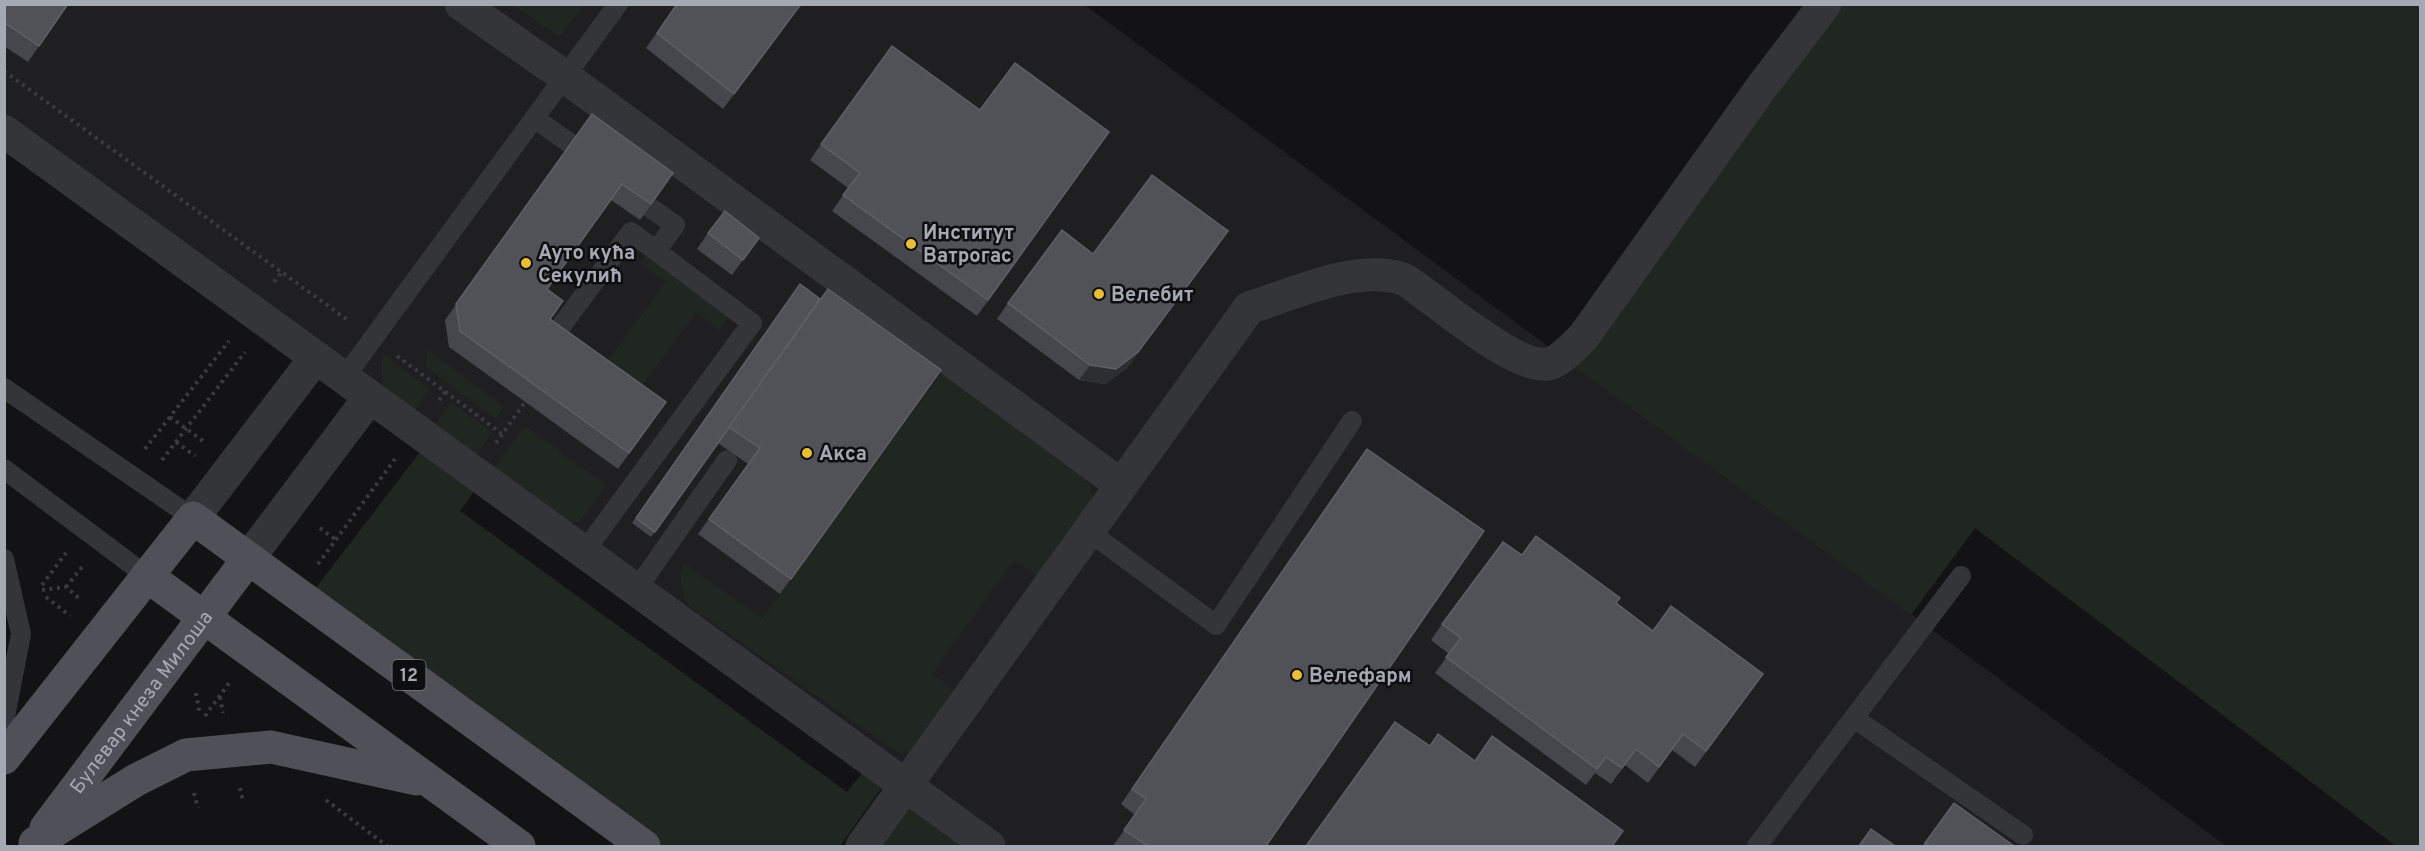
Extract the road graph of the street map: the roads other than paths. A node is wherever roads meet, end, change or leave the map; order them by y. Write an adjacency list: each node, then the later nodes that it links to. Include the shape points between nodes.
1 (461, 4): 4 (street)
2 (618, 4): 4 (lane)
3 (1825, 4): 18 (street, via 1571,350 1549,364 1528,362 1401,278 1368,274 1338,280 1249,308)
4 (564, 76): 5 (lane); 18 (street)
5 (534, 118): 7 (lane); 12 (lane)
6 (4, 131): 11 (street)
7 (571, 144)
8 (649, 207): 9 (lane, via 675,225)
9 (656, 251): 10 (lane, via 631,232); 21 (lane, via 752,323)
10 (553, 337)
11 (316, 357): 12 (street); 19 (street)
12 (344, 378): 14 (street)
13 (4, 388): 19 (lane)
14 (370, 397): 21 (street); 22 (street)
15 (1352, 421): 20 (lane, via 1216,625)
16 (727, 460): 26 (lane)
17 (4, 470): 24 (lane)
18 (1121, 485): 20 (street)
19 (193, 518): 22 (main road, 12); 24 (main road)
20 (1088, 531): 32 (street)
21 (584, 552): 26 (street)
22 (248, 559): 27 (main road, Булевар кнеза Милоша); 36 (main road, 12)
23 (4, 560): 29 (lane, via 21,634)
24 (147, 576): 27 (main road); 30 (main road)
25 (1961, 576): 28 (lane)
26 (636, 590): 32 (street)
27 (204, 618): 31 (main road); 34 (main road, Булевар кнеза Милоша)
28 (1854, 718): 33 (lane); 39 (lane)
29 (4, 722)
30 (4, 758)
31 (430, 782): 34 (main road, via 271,747 186,755 136,780); 35 (main road)
32 (905, 785): 37 (street); 38 (street)
33 (2023, 835)
34 (34, 845)
35 (519, 846)
36 (644, 846)
37 (862, 846)
38 (989, 846)
39 (1757, 846)

